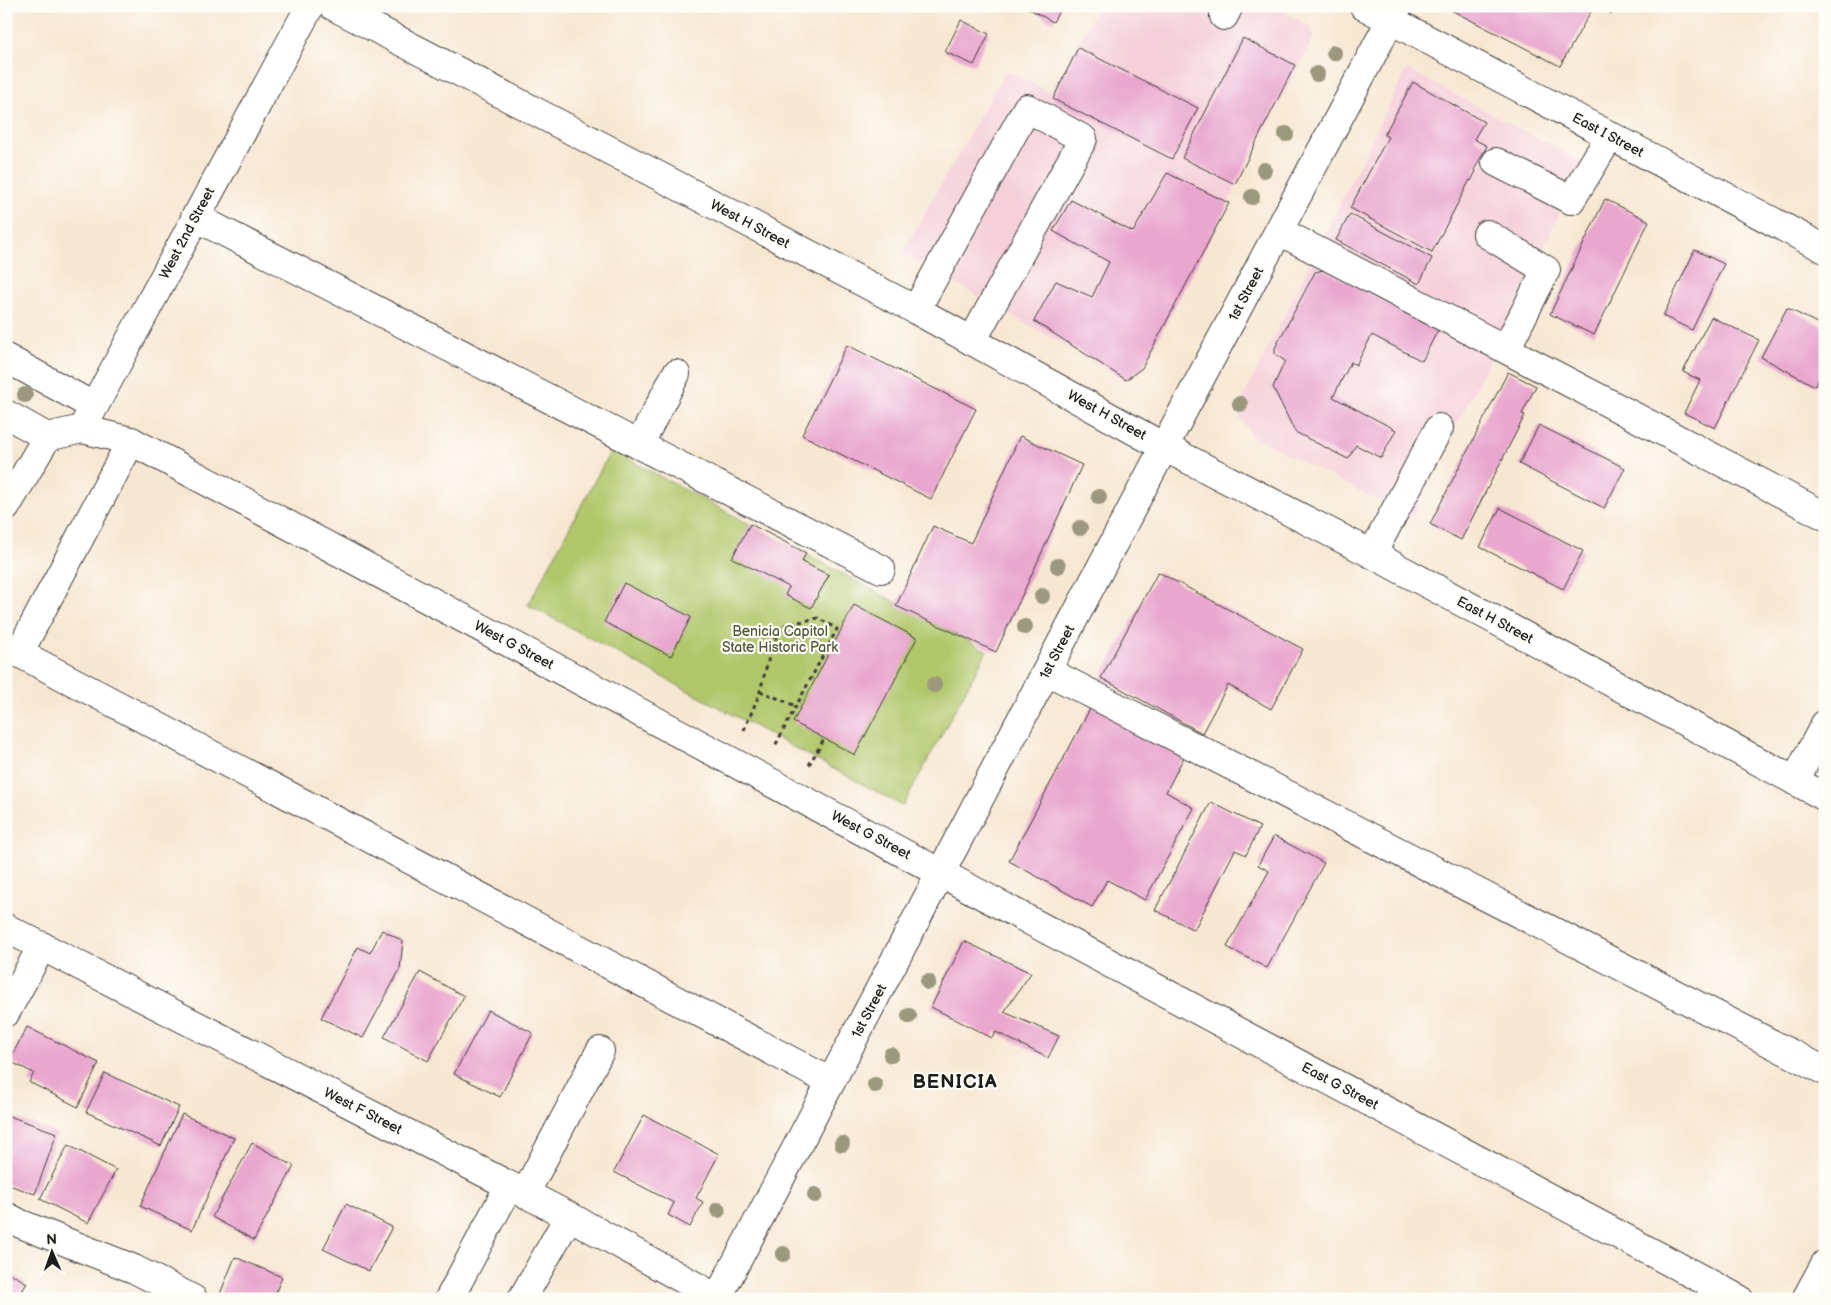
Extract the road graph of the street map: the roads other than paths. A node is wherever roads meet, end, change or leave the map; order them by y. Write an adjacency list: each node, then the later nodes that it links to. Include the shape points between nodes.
1 (310, 6): 7 (street, West 2nd Street)
2 (333, 6): 11 (street, West H Street)
3 (1364, 6): 4 (street, East I Street)
4 (1394, 13): 5 (street, East I Street, via 1433,44); 8 (street, 1st Street)
5 (1610, 136): 6 (street, via 1571,200); 10 (street, East I Street)
6 (1496, 162)
7 (195, 217): 17 (street, West 2nd Street); 21 (street)
8 (1279, 231): 13 (street); 22 (street, 1st Street)
9 (1487, 234): 13 (street, via 1546,270)
10 (1825, 249)
11 (916, 310): 12 (street, West H Street); 12 (street, via 1026,108 1083,139)
12 (972, 341): 22 (street, West H Street)
13 (1506, 350): 24 (street)
14 (6, 358): 17 (street)
15 (676, 374): 21 (street)
16 (6, 414): 19 (street)
17 (88, 417): 19 (street); 20 (street, West G Street)
18 (1439, 428): 25 (street)
19 (47, 437): 23 (street)
20 (131, 441): 31 (street, West G Street); 37 (street, via 18,653)
21 (639, 445): 26 (street)
22 (1164, 447): 25 (street, East H Street); 27 (street, 1st Street)
23 (6, 507)
24 (1825, 516)
25 (1372, 554): 29 (street, East H Street)
26 (881, 569)
27 (1047, 672): 31 (street, 1st Street); 36 (street)
28 (1825, 724): 29 (street)
29 (1795, 781): 30 (street, East H Street)
30 (1825, 797)
31 (941, 873): 37 (street, 1st Street); 46 (street, East G Street)
32 (6, 928): 33 (street, West F Street)
33 (42, 946): 34 (street); 38 (street, West F Street)
34 (6, 1012)
35 (600, 1052): 38 (street)
36 (1825, 1071)
37 (831, 1082): 42 (street, 1st Street)
38 (517, 1190): 40 (street, West F Street); 44 (street)
39 (6, 1216): 43 (street, via 134,1269)
40 (569, 1216): 42 (street, West F Street); 45 (street)
41 (1825, 1264): 47 (street)
42 (718, 1298)
43 (193, 1299)
44 (449, 1299)
45 (522, 1299)
46 (1739, 1299)
47 (1806, 1299)

